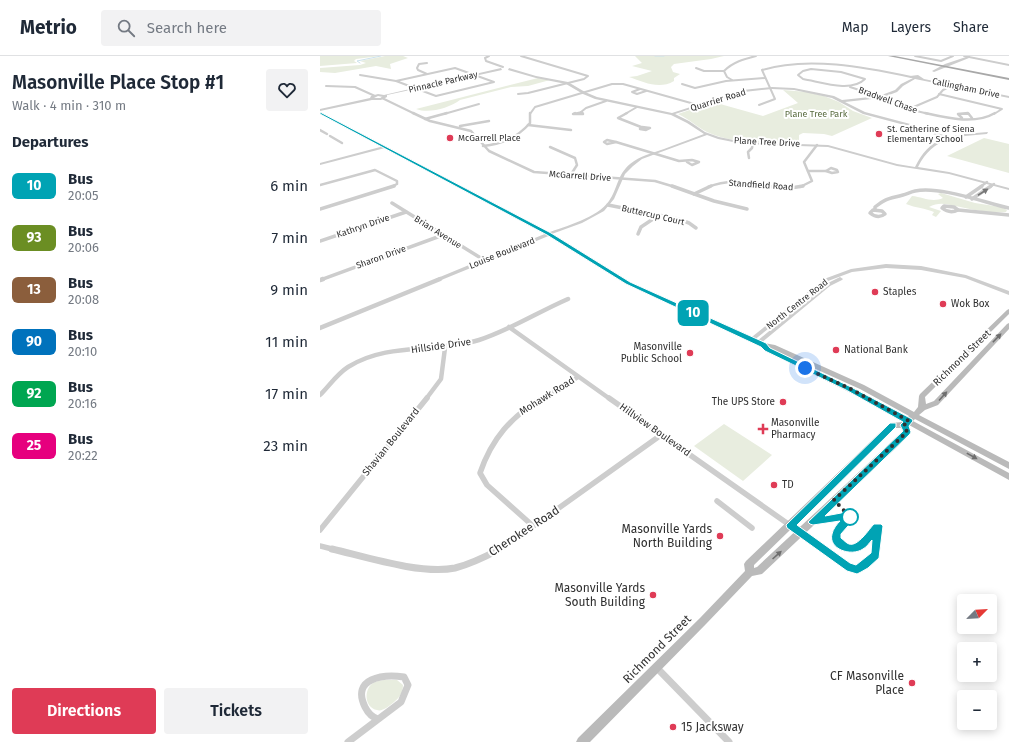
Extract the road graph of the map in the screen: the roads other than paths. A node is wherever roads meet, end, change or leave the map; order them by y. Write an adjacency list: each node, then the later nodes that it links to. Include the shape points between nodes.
1 (489, 56): 15 (street, via 485,60)
2 (523, 56): 28 (street, via 588,76)
3 (756, 56): 18 (street, via 730,65)
4 (890, 56): 14 (main road)
5 (915, 56): 7 (street, via 940,61)
6 (948, 56): 7 (street)
7 (952, 56)
8 (964, 56): 9 (street)
9 (969, 57): 13 (street); 14 (street)
10 (802, 60): 22 (street, via 765,68 762,73)
11 (812, 60): 23 (street, via 841,62)
12 (427, 62): 19 (street, via 417,66 417,69)
13 (1009, 65)
14 (944, 66): 24 (street); 25 (main road)
15 (502, 68): 17 (street, Pinnacle Parkway); 20 (street, Pinnacle Parkway)
16 (696, 68): 18 (street, via 704,71)
17 (509, 69): 28 (street, Plane Tree Drive)
18 (724, 71): 26 (street)
19 (428, 74): 20 (street, via 458,68); 27 (street)
20 (476, 74): 34 (street, Pinnacle Parkway); 34 (street, via 494,82 440,96)
21 (360, 75): 27 (street)
22 (765, 78): 26 (street); 33 (street)
23 (913, 78): 24 (street); 42 (street, via 896,91)
24 (921, 78): 30 (street, Callingham Drive)
25 (1009, 79)
26 (732, 80): 29 (street, via 696,88)
27 (396, 81): 34 (street)
28 (568, 83): 37 (street, Plane Tree Drive); 38 (street)
29 (682, 84)
30 (953, 85): 39 (street); 43 (street, Callingham Drive)
31 (326, 86): 40 (street, via 355,87)
32 (850, 87): 32 (street, Bradwell Chase, via 803,79 798,75 803,70 818,68 865,79); 42 (street, Bradwell Chase)
33 (772, 88): 45 (street, Quarrier Road, via 816,92); 47 (street, Quarrier Road, via 740,92); 48 (street, via 775,99)
34 (414, 89): 41 (street, Pinnacle Parkway)
35 (641, 89): 36 (street); 36 (street, via 632,92 637,94); 37 (street, via 616,83)
36 (647, 91): 47 (street)
37 (584, 93): 44 (street, Plane Tree Drive); 58 (street, via 535,107 530,112 531,120)
38 (518, 94)
39 (939, 94): 50 (street); 55 (street, Bradwell Chase, via 1002,109 988,117)
40 (373, 97): 41 (street, Pinnacle Parkway); 51 (street)
41 (384, 97): 56 (street, McGarrell Drive)
42 (880, 97): 45 (street); 50 (street, Bradwell Chase)
43 (1009, 97)
44 (606, 101): 49 (street, Plane Tree Drive); 52 (street)
45 (843, 101): 67 (street, Quarrier Road, via 864,113)
46 (479, 104): 56 (street)
47 (698, 105): 53 (street, Quarrier Road)
48 (759, 105)
49 (637, 107): 53 (street, Plane Tree Drive); 60 (street, via 618,118)
50 (909, 109): 54 (street, Bradwell Chase, via 947,118)
51 (320, 112): 73 (main road)
52 (581, 112)
53 (672, 114): 65 (street, Plane Tree Drive)
54 (962, 118): 55 (street, Bradwell Chase); 55 (street, via 958,114 968,113)
55 (972, 118)
56 (425, 119): 59 (street, McGarrell Drive)
57 (489, 120): 59 (street)
58 (528, 125): 62 (street); 72 (street, via 512,140)
59 (459, 127): 72 (street, McGarrell Drive, via 474,133)
60 (641, 127)
61 (320, 130): 64 (street)
62 (571, 130)
63 (987, 133): 67 (street)
64 (327, 134)
65 (706, 135): 69 (street, Plane Tree Drive); 75 (street)
66 (330, 136): 70 (street)
67 (948, 138): 79 (street, via 930,145)
68 (616, 142): 75 (street)
69 (753, 143): 71 (street, Plane Tree Drive); 76 (street, via 748,152)
70 (342, 144)
71 (817, 145): 79 (street, Plane Tree Drive); 80 (street, Standfield Road, via 804,162)
72 (483, 146): 82 (street, McGarrell Drive, via 494,154 534,172)
73 (384, 147): 78 (street); 102 (main road)
74 (550, 147): 82 (street, via 577,160)
75 (653, 152): 77 (street); 83 (street, via 632,163)
76 (749, 158)
77 (687, 162)
78 (320, 164)
79 (916, 168): 84 (street, Plane Tree Drive)
80 (808, 171): 81 (street); 88 (street, Standfield Road, via 812,181 800,187 778,188 729,181)
81 (826, 171)
82 (570, 176): 83 (street, McGarrell Drive)
83 (621, 179): 88 (street, McGarrell Drive, via 655,182); 92 (street)
84 (987, 182): 85 (street, Plane Tree Drive); 89 (street)
85 (994, 184): 87 (street, Plane Tree Drive); 90 (street, one-way to 85)
86 (320, 185): 95 (street, via 375,170 397,181 394,186)
87 (1009, 189)
88 (694, 194): 93 (street, McGarrell Drive)
89 (966, 197): 90 (street); 96 (street, via 933,190 913,191 905,196 885,199)
90 (972, 199): 94 (street)
91 (392, 203): 98 (street, Brian Avenue)
92 (608, 205): 99 (street, Buttercup Court); 102 (street, Louise Boulevard)
93 (747, 208)
94 (1009, 208)
95 (320, 209)
96 (875, 210)
97 (958, 210): 100 (street)
98 (406, 212): 104 (street, Brian Avenue); 105 (street, Kathryn Drive)
99 (659, 215): 101 (street, Buttercup Court, via 689,223); 103 (street, via 641,227)
100 (1009, 215)
101 (696, 228)
102 (549, 234): 106 (street, Louise Boulevard); 115 (main road, via 628,283)
103 (638, 234)
104 (443, 235): 106 (street, Brian Avenue); 107 (street, Sharon Drive)
105 (320, 241)
106 (484, 260): 114 (street, Louise Boulevard)
107 (320, 280)
108 (1009, 294): 115 (street, North Centre Road, via 966,277 906,266 851,271 826,280)
109 (1009, 297): 116 (street, North Centre Road, via 965,280 922,271 889,269 856,274 832,283)
110 (568, 299): 113 (street, Hillside Drive)
111 (1009, 311): 120 (main road, Richmond Street, via 922,396)
112 (1009, 325): 120 (main road, Richmond Street, one-way to 112, via 936,403)
113 (509, 327): 117 (street, Hillside Drive, via 479,340); 118 (street, Hillview Boulevard)
114 (320, 328)
115 (751, 340): 116 (main road)
116 (761, 344): 121 (main road, via 773,346 862,387); 122 (main road, via 768,350 849,388)
117 (445, 348): 119 (street, Hillside Drive, via 381,354 362,359 348,367); 130 (street, Shavian Boulevard, via 441,379)
118 (578, 377): 123 (street, Hillview Boulevard); 128 (street, Mohawk Road, via 520,412 508,423 484,460 480,473 487,485)
119 (320, 395)
120 (922, 408): 121 (main road, Richmond Street)
121 (915, 415): 122 (main road, Richmond Street); 124 (main road)
122 (907, 423): 125 (main road, one-way to 125); 127 (main road, Richmond Street, via 893,425); 131 (main road, Richmond Street, via 907,432)
123 (661, 435): 127 (street, Hillview Boulevard); 128 (street, Cherokee Road)
124 (1009, 466)
125 (1009, 477)
126 (717, 502): 129 (street)
127 (790, 525): 131 (street, Hillview Boulevard); 133 (main road, Richmond Street, via 749,564)
128 (533, 526): 132 (street, Cherokee Road, via 507,545 477,561 454,568 425,570)
129 (752, 528)
130 (320, 530)
131 (801, 533): 133 (main road, Richmond Street, one-way to 131, via 759,571)
132 (320, 546)
133 (750, 572): 134 (main road, Richmond Street)
134 (657, 668): 137 (main road, Richmond Street); 138 (street)
135 (378, 719): 135 (street, via 405,696 408,685 404,676 379,676 364,685 360,695 363,706 368,714); 136 (street)
136 (348, 742)
137 (582, 742)
138 (729, 742)

